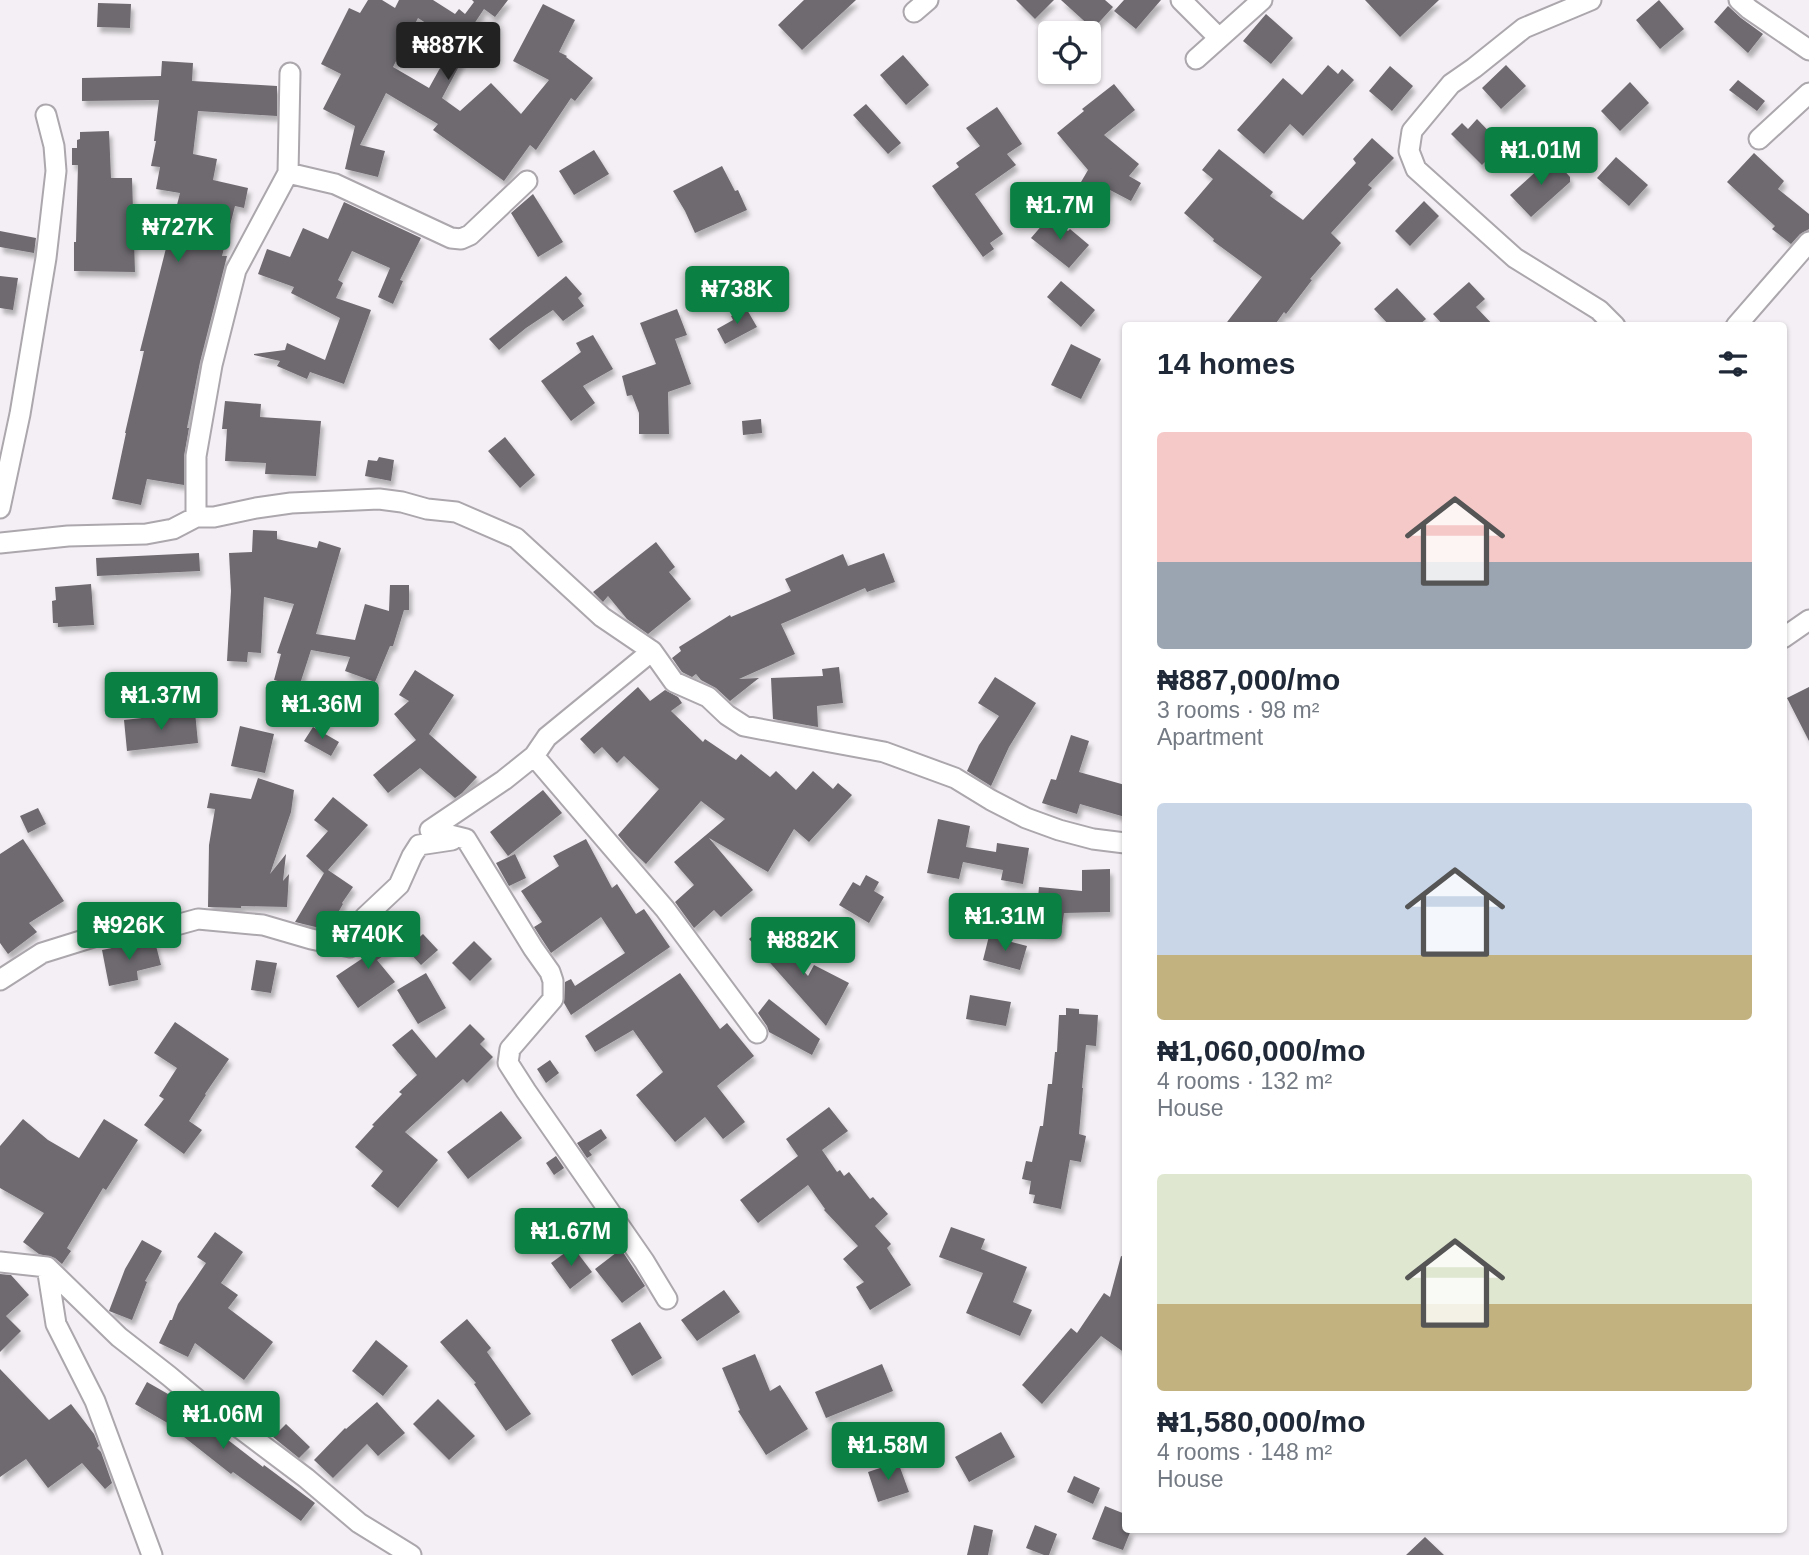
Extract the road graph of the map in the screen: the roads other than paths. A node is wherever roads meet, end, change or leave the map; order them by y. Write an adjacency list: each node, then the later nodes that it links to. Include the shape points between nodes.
1 (1181, 0): 5 (street)
2 (1262, 0): 5 (street)
3 (1591, 0): 15 (street, via 1524,28 1451,84 1412,131 1409,151 1416,169 1516,258 1600,310)
4 (1739, 0): 6 (street)
5 (1219, 38): 7 (street)
6 (1809, 50)
7 (1196, 59)
8 (290, 73): 12 (street)
9 (1809, 93): 11 (street)
10 (46, 115): 17 (street, via 54,146 55,184 20,414)
11 (1759, 139)
12 (288, 173): 13 (street, via 335,184 437,233 461,239); 18 (street, via 236,270 196,456)
13 (527, 181)
14 (1809, 243): 16 (street)
15 (1611, 322)
16 (1740, 322)
17 (0, 508)
18 (196, 517): 19 (street, via 173,529 146,534); 22 (street, via 355,499 457,512 516,538 602,617)
19 (0, 543)
20 (1809, 620): 21 (street)
21 (1787, 635)
22 (652, 651): 23 (street, via 547,737); 25 (street, via 674,682 708,697 744,726 884,752 955,778 1026,818 1093,839)
23 (534, 756): 24 (street, via 429,830); 27 (street, via 665,909)
24 (466, 839): 26 (street, via 419,845 398,885 365,917 349,947 263,925 198,919 103,934 42,953); 30 (street, via 553,981 553,999 510,1048 508,1063)
25 (1122, 843)
26 (0, 980)
27 (757, 1033)
28 (0, 1262): 29 (street)
29 (47, 1267): 31 (street, via 56,1324 95,1401); 32 (street, via 120,1337 200,1402 306,1478 359,1523)
30 (667, 1299)
31 (152, 1555)
32 (411, 1555)

